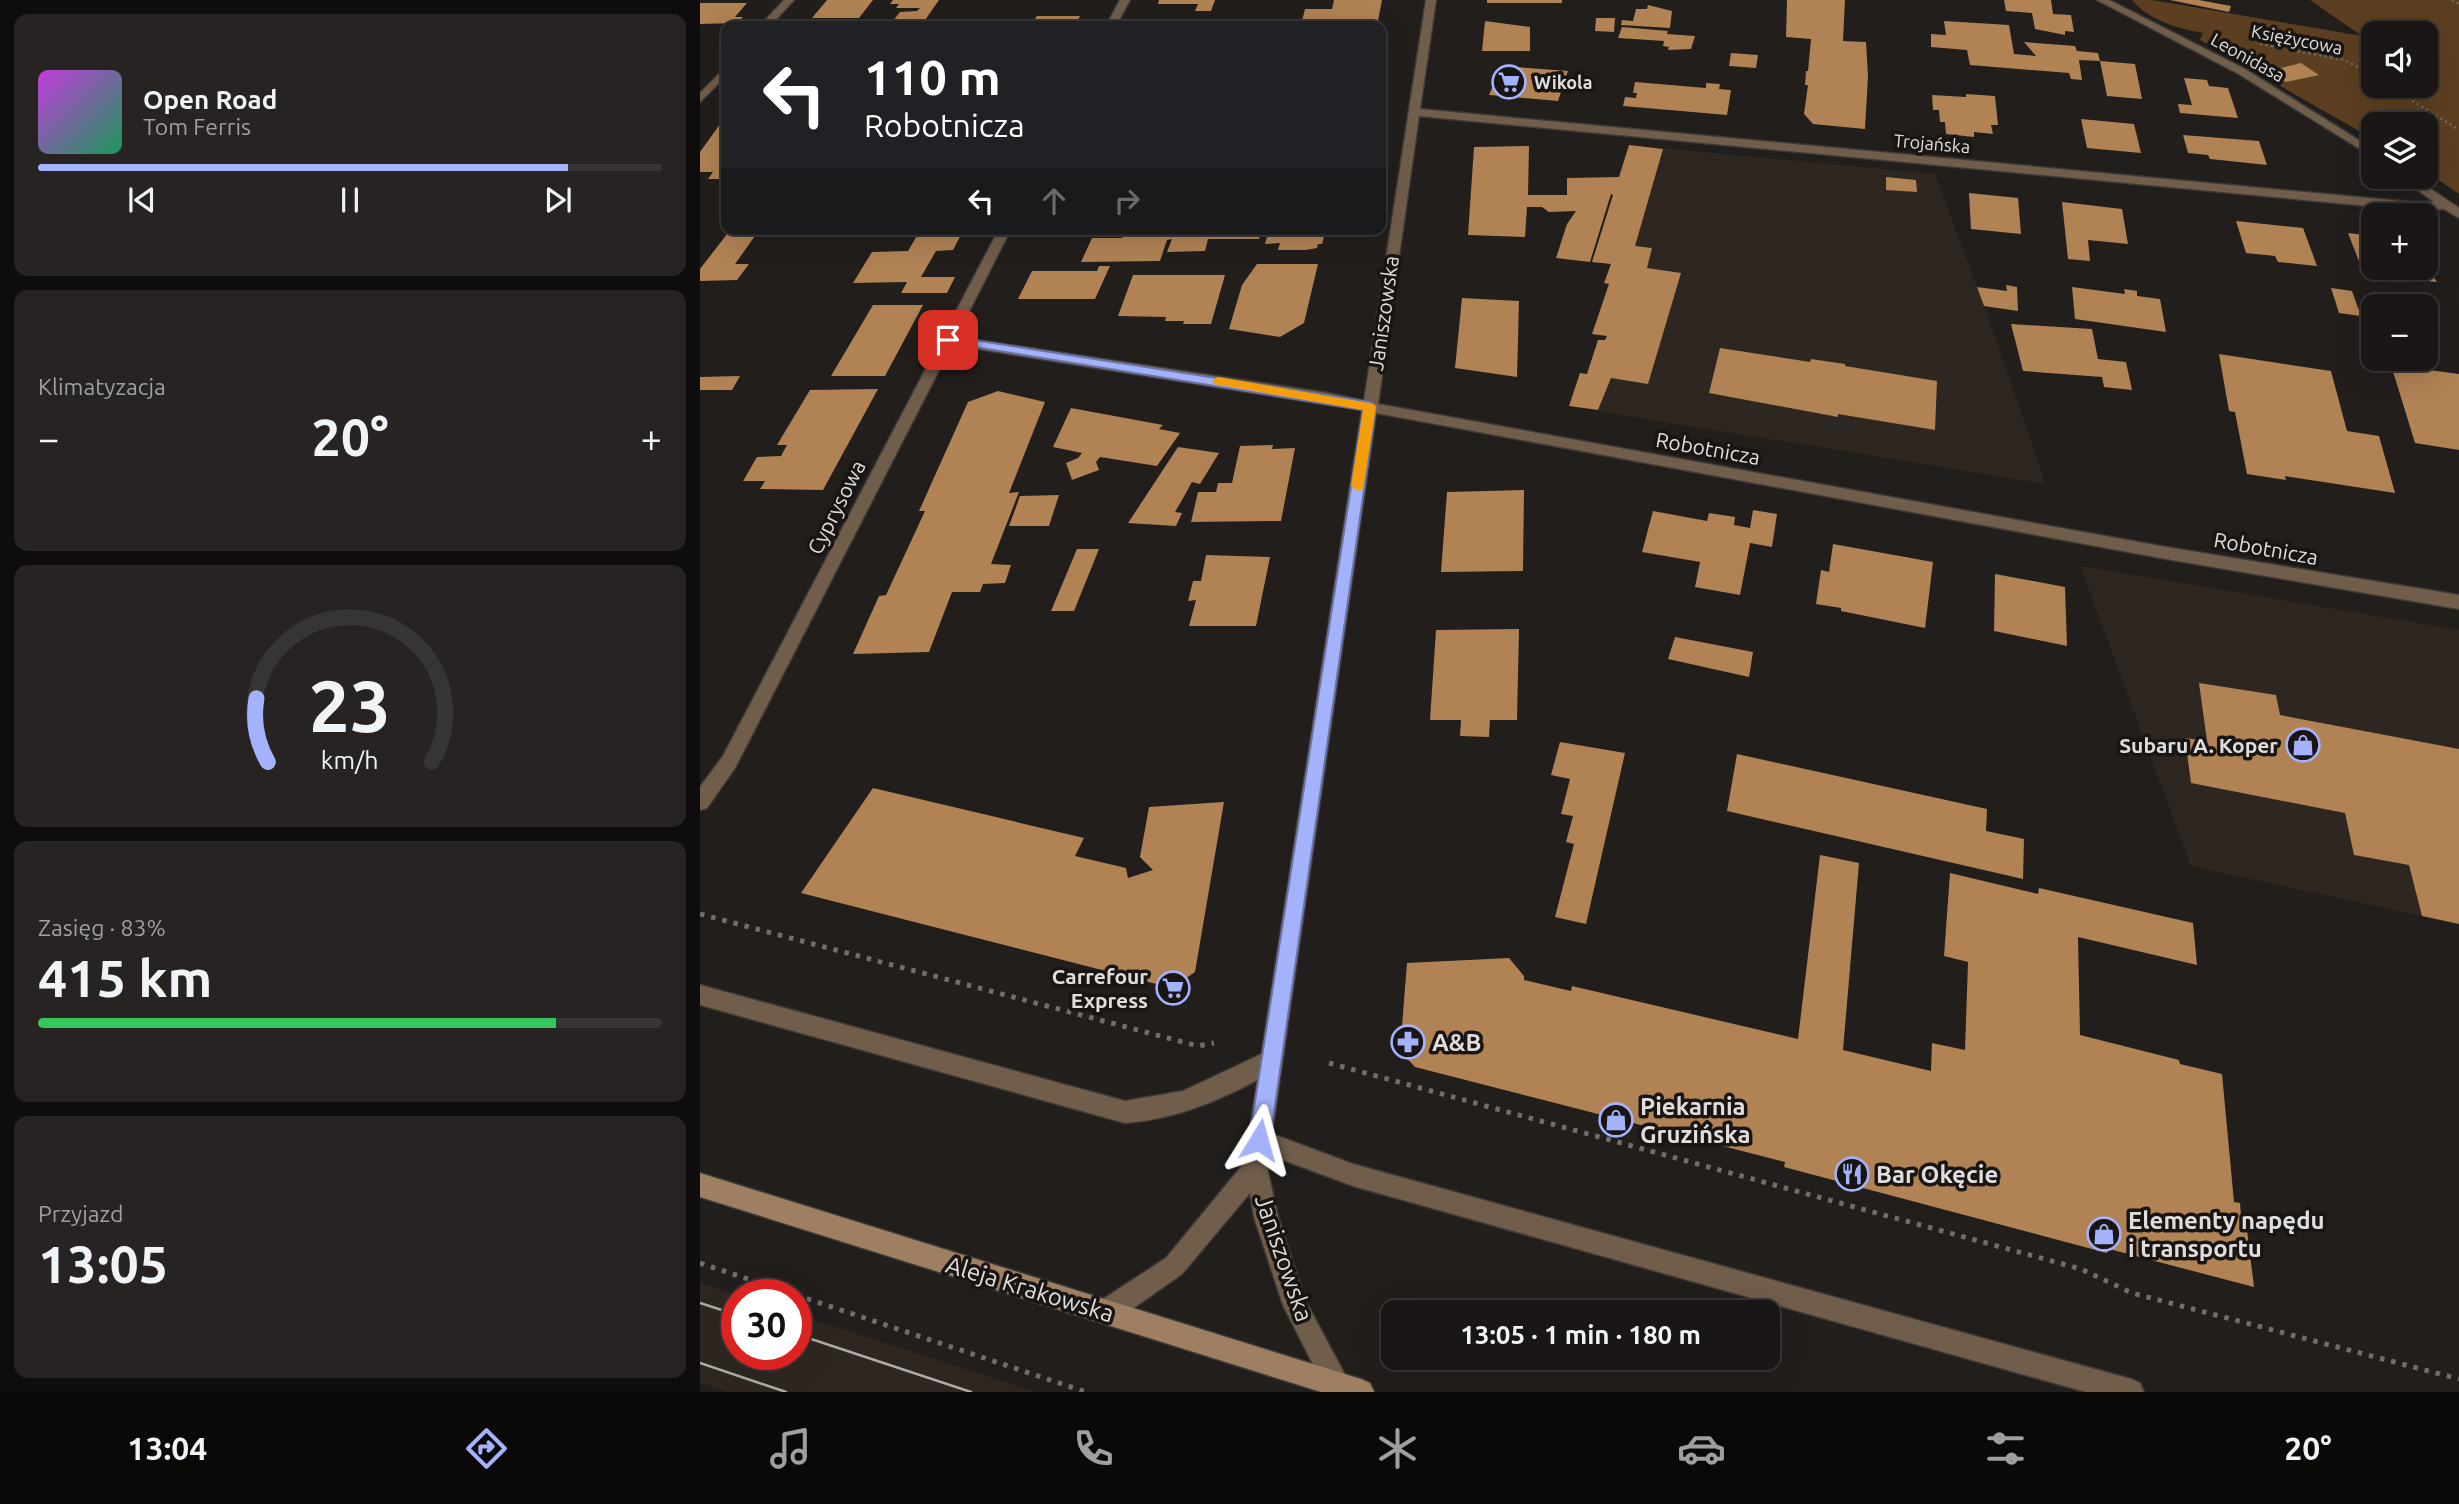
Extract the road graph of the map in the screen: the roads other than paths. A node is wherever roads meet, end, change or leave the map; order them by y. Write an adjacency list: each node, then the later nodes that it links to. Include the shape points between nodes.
1 (789, 0): 5 (street)
2 (1125, 0): 6 (street)
3 (1431, 0): 9 (street, Janiszowska)
4 (2102, 0): 10 (street, Leonidasa, via 2241,71)
5 (770, 21)
6 (1114, 21)
7 (721, 75): 8 (street)
8 (700, 99)
9 (1414, 112): 12 (street, Trojańska, via 2426,208); 16 (street, Janiszowska)
10 (2361, 146)
11 (2424, 189): 12 (street)
12 (2447, 205): 13 (street)
13 (2459, 214)
14 (1002, 235): 15 (street, Cyprysowa)
15 (948, 340): 16 (street, Robotnicza); 18 (street, Cyprysowa, via 729,762)
16 (1370, 407): 17 (street, Robotnicza); 20 (street, Janiszowska)
17 (2459, 602)
18 (700, 802)
19 (700, 995): 20 (street, via 1125,1112 1186,1103)
20 (1270, 1061): 21 (street, Janiszowska)
21 (1259, 1140): 22 (street, Janiszowska); 26 (street, via 1353,1175)
22 (1256, 1167): 24 (street, Janiszowska, via 1174,1266); 25 (street, Janiszowska, via 1266,1217 1296,1305)
23 (700, 1185): 24 (main road, Aleja Krakowska)
24 (1106, 1312): 25 (main road, Aleja Krakowska)
25 (1349, 1389)
26 (2131, 1392)

